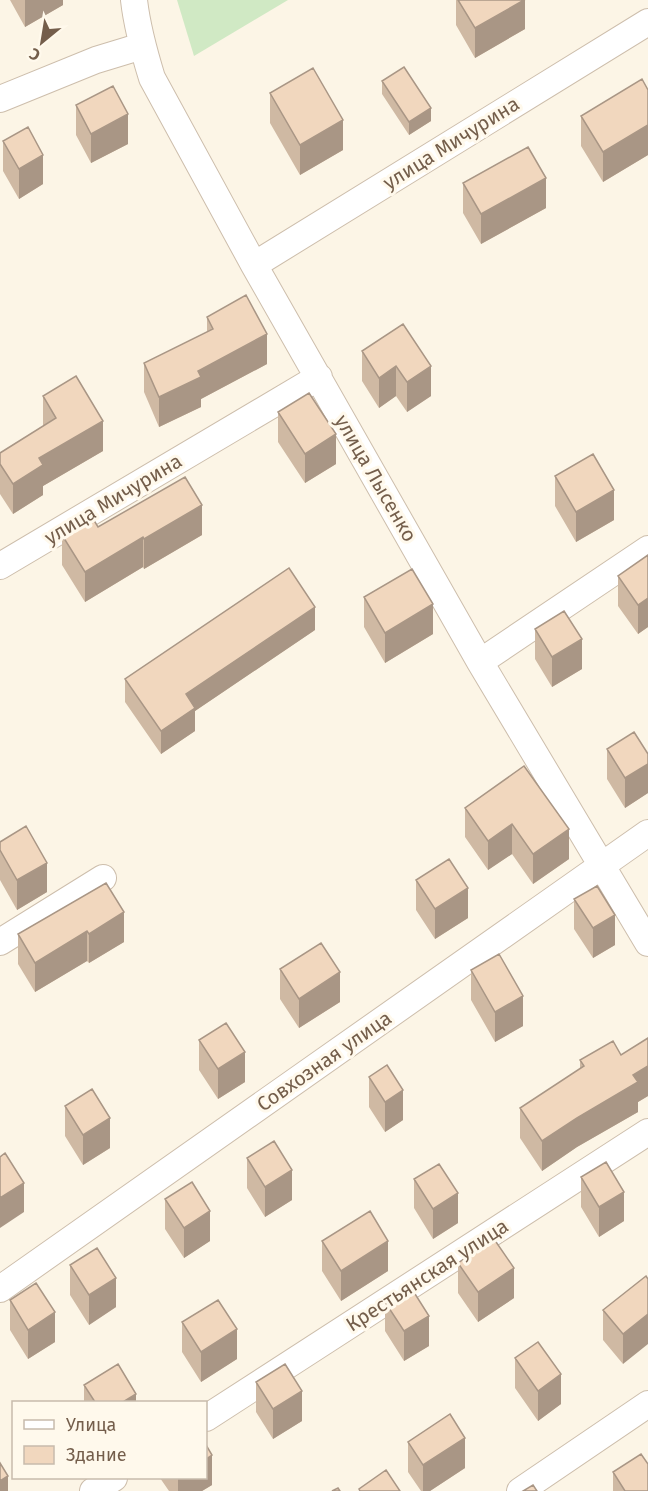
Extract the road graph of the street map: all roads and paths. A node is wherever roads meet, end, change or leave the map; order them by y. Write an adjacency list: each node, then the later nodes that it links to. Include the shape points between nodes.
1 (134, 0): 3 (street, улица Лысенко)
2 (648, 22): 5 (street, улица Мичурина)
3 (142, 46): 4 (street); 5 (street, улица Лысенко, via 152,78)
4 (0, 99)
5 (254, 265): 6 (street, улица Лысенко)
6 (319, 376): 8 (street, улица Мичурина); 9 (street, улица Лысенко)
7 (648, 549): 9 (street)
8 (0, 566)
9 (480, 662): 11 (street, улица Лысенко)
10 (648, 833): 11 (street, Совхозная улица)
11 (601, 865): 14 (street, улица Лысенко); 16 (street, Совхозная улица)
12 (103, 878): 13 (street)
13 (0, 942)
14 (648, 943)
15 (648, 1132): 18 (street, Крестьянская улица)
16 (0, 1289)
17 (648, 1404): 21 (street)
18 (207, 1418)
19 (112, 1479): 20 (street)
20 (93, 1491)
21 (520, 1491)

